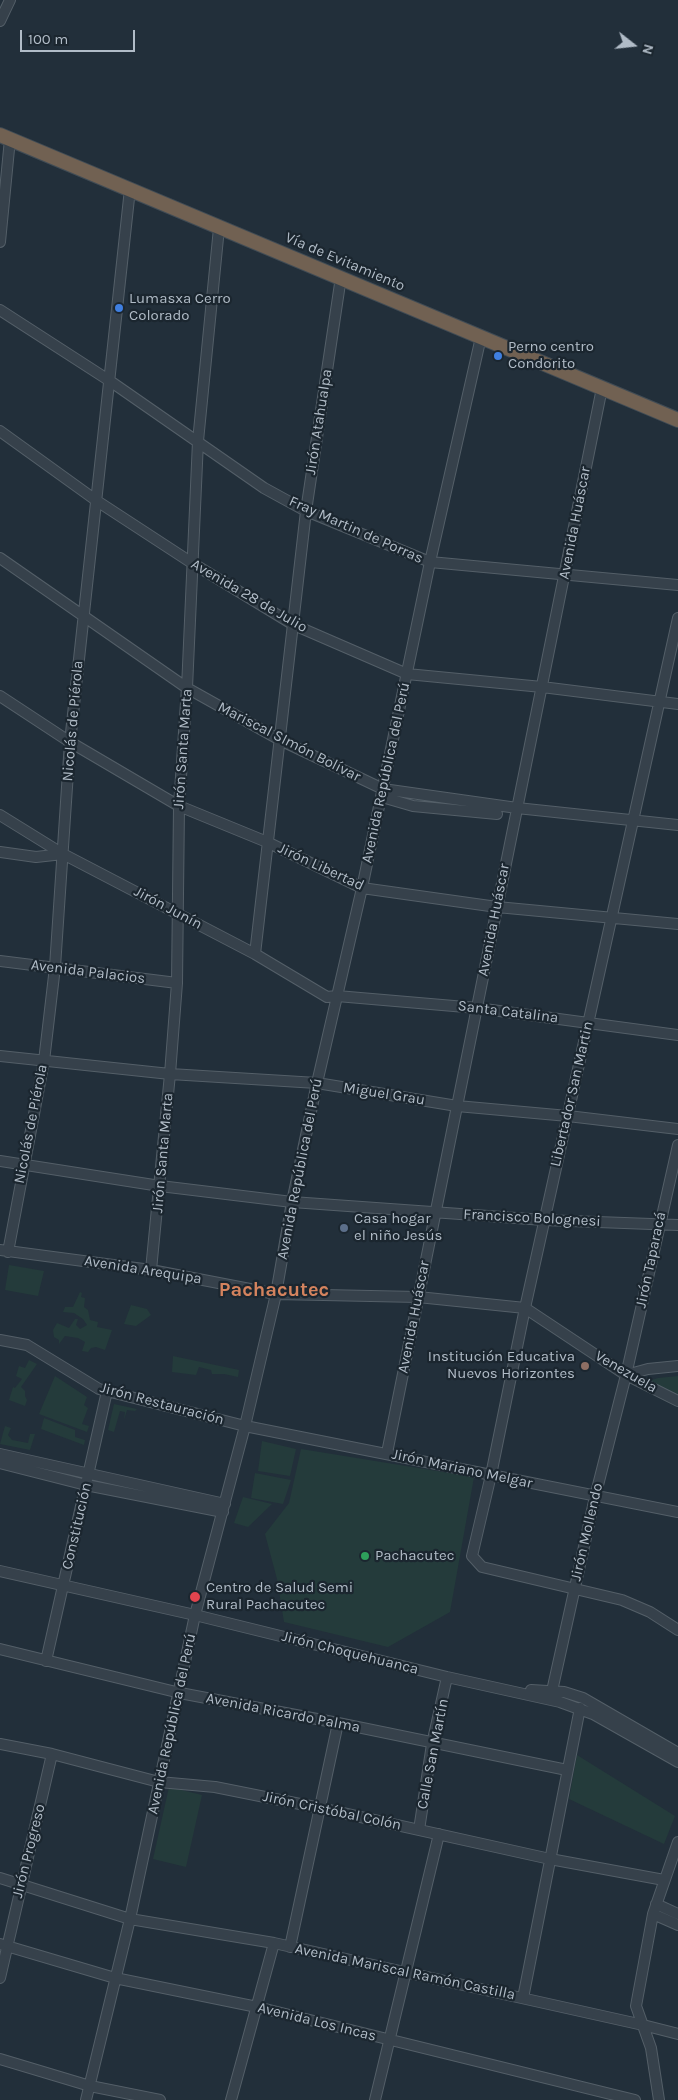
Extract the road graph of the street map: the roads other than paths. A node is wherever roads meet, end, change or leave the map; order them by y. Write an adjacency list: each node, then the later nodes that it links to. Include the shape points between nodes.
1 (10, 0): 2 (street)
2 (0, 21)
3 (5, 137): 4 (highway, Vía de Evitamiento); 6 (street)
4 (130, 189): 5 (highway, Vía de Evitamiento); 10 (street, Nicolás de Piérola)
5 (219, 228): 7 (highway, Vía de Evitamiento); 14 (street, Jirón Santa Marta)
6 (0, 242)
7 (341, 278): 9 (highway, Vía de Evitamiento); 16 (street, Jirón Atahualpa)
8 (0, 310): 10 (street, Fray Martin de Porras)
9 (481, 337): 11 (highway, Vía de Evitamiento); 18 (street, Avenida República del Perú)
10 (110, 381): 14 (street, Fray Martin de Porras); 15 (street, Nicolás de Piérola)
11 (602, 388): 12 (highway, Vía de Evitamiento); 20 (street, Avenida Huáscar)
12 (678, 420)
13 (0, 431): 15 (street, Avenida 28 de Julio)
14 (198, 442): 16 (street, Fray Martin de Porras, via 264,488); 19 (street, Jirón Santa Marta)
15 (97, 501): 19 (street, Avenida 28 de Julio); 22 (street, Nicolás de Piérola)
16 (306, 511): 18 (street, Fray Martin de Porras); 24 (street, Jirón Atahualpa)
17 (0, 558): 22 (street, Mariscal SImón Bolívar)
18 (430, 562): 20 (street, Fray Martin de Porras); 25 (street, Avenida República del Perú)
19 (192, 563): 24 (street, Avenida 28 de Julio); 27 (street, Jirón Santa Marta)
20 (564, 574): 21 (street, Fray Martin de Porras); 26 (street, Avenida Huáscar)
21 (678, 586)
22 (84, 616): 27 (street, Mariscal SImón Bolívar); 32 (street, Nicolás de Piérola)
23 (678, 618): 29 (street, Libertador San Martin)
24 (294, 625): 25 (street, Avenida 28 de Julio); 31 (street, Jirón Atahualpa)
25 (407, 674): 26 (street, Avenida 28 de Julio); 33 (street, Avenida República del Perú)
26 (542, 687): 29 (street, Avenida 28 de Julio); 35 (street, Avenida Huáscar)
27 (187, 688): 31 (street, Mariscal SImón Bolívar); 34 (street, Jirón Santa Marta)
28 (0, 696): 32 (street, Jirón Libertad)
29 (660, 702): 30 (street, Avenida 28 de Julio); 38 (street, Libertador San Martin)
30 (678, 704)
31 (280, 740): 33 (street, Mariscal SImón Bolívar); 40 (street, Jirón Atahualpa)
32 (70, 742): 34 (street, Jirón Libertad); 42 (street, Nicolás de Piérola)
33 (383, 793): 35 (street, Mariscal SImón Bolívar); 36 (street, via 413,806); 43 (street, Avenida República del Perú)
34 (179, 806): 40 (street, Jirón Libertad); 45 (street, Jirón Santa Marta)
35 (517, 808): 38 (street, Mariscal SImón Bolívar); 44 (street, Avenida Huáscar)
36 (497, 814)
37 (0, 815): 42 (street, Jirón Junín)
38 (634, 820): 39 (street, Mariscal SImón Bolívar); 46 (street, Libertador San Martin)
39 (678, 825)
40 (267, 842): 43 (street, Jirón Libertad); 48 (street, Jirón Atahualpa)
41 (0, 852): 42 (street, via 36,857)
42 (63, 854): 45 (street, Jirón Junín); 50 (street, Nicolás de Piérola)
43 (362, 888): 44 (street, Jirón Libertad); 52 (street, Avenida República del Perú)
44 (497, 907): 46 (street, Jirón Libertad); 53 (street, Avenida Huáscar)
45 (177, 913): 48 (street, Jirón Junín); 51 (street, Jirón Santa Marta)
46 (612, 919): 47 (street, Jirón Libertad); 54 (street, Libertador San Martin)
47 (678, 924)
48 (255, 954): 52 (street, Jirón Junín, via 326,997)
49 (0, 961): 50 (street, Avenida Palacios)
50 (54, 967): 51 (street, Avenida Palacios); 57 (street, Nicolás de Piérola)
51 (177, 983): 58 (street, Jirón Santa Marta)
52 (337, 996): 53 (street, Santa Catalina); 59 (street, Avenida República del Perú)
53 (477, 1008): 54 (street, Santa Catalina); 60 (street, Avenida Huáscar)
54 (588, 1022): 55 (street, Santa Catalina); 61 (street, Libertador San Martin)
55 (678, 1035)
56 (0, 1056): 57 (street, Miguel Grau)
57 (44, 1061): 58 (street, Miguel Grau); 65 (street, Nicolás de Piérola)
58 (170, 1074): 59 (street, Miguel Grau); 66 (street, Jirón Santa Marta)
59 (317, 1083): 60 (street, Miguel Grau); 67 (street, Avenida República del Perú)
60 (457, 1106): 61 (street, Miguel Grau); 68 (street, Avenida Huáscar)
61 (568, 1116): 62 (street, Miguel Grau); 69 (street, Libertador San Martin)
62 (678, 1129)
63 (678, 1145): 70 (street, Jirón Taparacá)
64 (0, 1161): 65 (street, Francisco Bolognesi)
65 (24, 1164): 66 (street, Francisco Bolognesi); 72 (street, Nicolás de Piérola)
66 (160, 1186): 67 (street, Francisco Bolognesi); 73 (street, Jirón Santa Marta)
67 (292, 1202): 68 (street, Francisco Bolognesi); 74 (street, Avenida República del Perú)
68 (435, 1213): 69 (street, Francisco Bolognesi); 75 (street, Avenida Huáscar)
69 (544, 1220): 70 (street, Francisco Bolognesi); 76 (street, Libertador San Martin)
70 (659, 1224): 71 (street, Francisco Bolognesi); 79 (street, Jirón Taparacá)
71 (678, 1224)
72 (4, 1251): 73 (street, Avenida Arequipa)
73 (151, 1270): 74 (street, Avenida Arequipa)
74 (276, 1294): 75 (street, Avenida Arequipa); 82 (street, Avenida República del Perú)
75 (418, 1297): 76 (street, Avenida Arequipa); 83 (street, Avenida Huáscar)
76 (525, 1308): 79 (street, Venezuela); 87 (street, Libertador San Martin)
77 (0, 1340): 80 (street, Jirón Restauración, via 27,1345 100,1390)
78 (678, 1366): 79 (street)
79 (626, 1375): 81 (street, Venezuela); 89 (street, Jirón Mollendo)
80 (107, 1391): 82 (street, Jirón Restauración); 86 (street, Constitución)
81 (678, 1400)
82 (245, 1426): 83 (street, Jirón Mariano Melgar); 90 (street, Avenida República del Perú)
83 (387, 1453): 87 (street, Jirón Mariano Melgar)
84 (0, 1454): 86 (street)
85 (0, 1463): 88 (street)
86 (89, 1473): 88 (street, Constitución); 90 (street)
87 (491, 1475): 89 (street, Jirón Mariano Melgar); 94 (street, Libertador San Martin, via 472,1556 482,1567)
88 (86, 1485): 90 (street); 93 (street, Constitución)
89 (595, 1497): 91 (street, Jirón Mariano Melgar); 94 (street, Jirón Mollendo)
90 (224, 1508): 95 (street, Avenida República del Perú)
91 (678, 1512)
92 (0, 1571): 93 (street, Jirón Choquehuanca)
93 (63, 1585): 95 (street, Jirón Choquehuanca); 98 (street, Constitución)
94 (575, 1589): 96 (street, via 622,1600 650,1612); 101 (street, Jirón Mollendo)
95 (195, 1615): 99 (street, Jirón Choquehuanca); 102 (street, Avenida República del Perú)
96 (678, 1630)
97 (0, 1649): 98 (street, Avenida Ricardo Palma)
98 (46, 1661): 102 (street, Avenida Ricardo Palma)
99 (447, 1678): 100 (street, Jirón Choquehuanca); 106 (street, Calle San Martín)
100 (505, 1688): 101 (street, Jirón Choquehuanca); 103 (street, Jirón Choquehuanca)
101 (552, 1691): 107 (street, Jirón Choquehuanca, via 564,1692 597,1705)
102 (180, 1693): 104 (street, Avenida Ricardo Palma); 111 (street, Avenida República del Perú)
103 (580, 1708): 109 (street, Jirón Choquehuanca); 110 (street)
104 (338, 1723): 106 (street, Avenida Ricardo Palma); 112 (street)
105 (0, 1744): 108 (street, Jirón Cristóbal Colón)
106 (432, 1744): 110 (street, Avenida Ricardo Palma); 113 (street, Calle San Martín)
107 (678, 1753)
108 (52, 1754): 111 (street, Jirón Cristóbal Colón); 119 (street, Jirón Progreso)
109 (678, 1762)
110 (567, 1770): 116 (street)
111 (159, 1782): 112 (street, Jirón Cristóbal Colón, via 215,1787); 122 (street, Avenida República del Perú)
112 (320, 1808): 113 (street, Jirón Cristóbal Colón); 126 (street)
113 (419, 1830): 114 (street, Jirón Cristóbal Colón)
114 (439, 1834): 116 (street, Jirón Cristóbal Colón); 127 (street)
115 (678, 1842): 118 (street)
116 (550, 1859): 118 (street, Jirón Cristóbal Colón); 130 (street)
117 (0, 1878): 119 (street, Avenida Mariscal Ramón Castilla)
118 (664, 1880): 120 (street)
119 (21, 1884): 122 (street, Avenida Mariscal Ramón Castilla); 125 (street, Jirón Progreso)
120 (654, 1909): 121 (street); 123 (street); 132 (street, via 636,2006)
121 (678, 1914)
122 (130, 1919): 124 (street, Avenida Mariscal Ramón Castilla); 129 (street, Avenida República del Perú)
123 (678, 1926)
124 (274, 1944): 126 (street, Avenida Mariscal Ramón Castilla); 131 (street)
125 (3, 1945): 128 (street, Jirón Progreso); 129 (street, Avenida Los Incas)
126 (290, 1947): 127 (street, Avenida Mariscal Ramón Castilla)
127 (407, 1973): 130 (street, Avenida Mariscal Ramón Castilla); 134 (street)
128 (0, 1978)
129 (115, 1978): 131 (street, Avenida Los Incas); 136 (street, Avenida República del Perú)
130 (523, 1998): 132 (street, Avenida Mariscal Ramón Castilla)
131 (257, 2007): 134 (street, Avenida Los Incas); 139 (street)
132 (643, 2025): 133 (street, Avenida Mariscal Ramón Castilla); 142 (street, via 651,2048)
133 (678, 2034)
134 (390, 2040): 140 (street); 141 (street, Avenida Los Incas)
135 (0, 2059): 136 (street)
136 (90, 2086): 137 (street, Avenida República del Perú); 138 (street)
137 (86, 2100)
138 (160, 2100)
139 (231, 2100)
140 (375, 2100)
141 (635, 2100)
142 (660, 2100)

